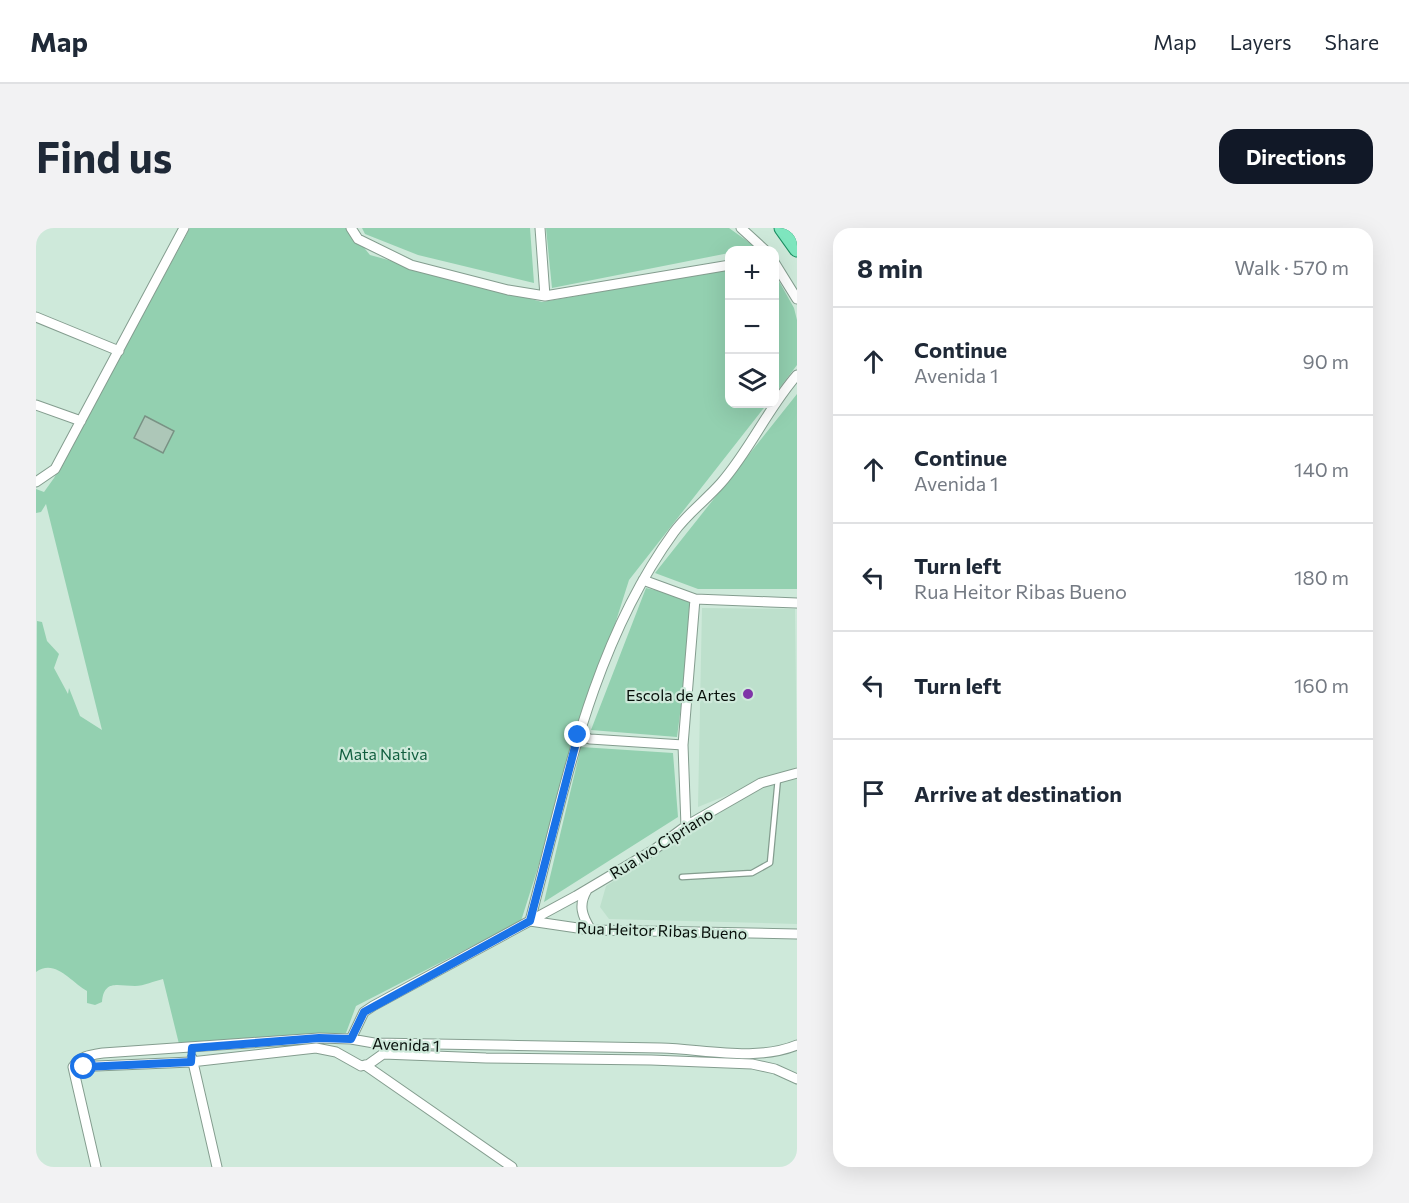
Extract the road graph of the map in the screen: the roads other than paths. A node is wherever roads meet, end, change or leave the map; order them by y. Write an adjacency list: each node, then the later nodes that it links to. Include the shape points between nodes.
1 (184, 228): 15 (street)
2 (351, 228): 12 (street, via 358,239 411,265)
3 (540, 228): 12 (street)
4 (741, 228): 8 (street)
5 (782, 228): 9 (main road)
6 (788, 228): 7 (lane)
7 (797, 239)
8 (761, 246)
9 (797, 249)
10 (725, 266): 12 (street)
11 (779, 270): 13 (street)
12 (545, 296)
13 (797, 298)
14 (36, 317): 15 (street)
15 (119, 351): 18 (street)
16 (797, 375): 20 (street, via 721,483 675,531)
17 (36, 405): 18 (street)
18 (81, 421): 19 (street, via 55,469)
19 (38, 481)
20 (643, 580): 21 (street); 23 (street, via 606,653)
21 (695, 599): 22 (street); 24 (street)
22 (797, 603)
23 (578, 735): 24 (street); 30 (street)
24 (683, 745): 27 (street)
25 (797, 772): 26 (street, Rua Ivo Cipriano)
26 (778, 778): 27 (street, Rua Ivo Cipriano, via 761,783); 28 (lane, via 770,863 752,873)
27 (686, 826): 29 (street, Rua Ivo Cipriano)
28 (682, 877)
29 (588, 888): 30 (street, Rua Ivo Cipriano); 31 (street, via 582,910)
30 (530, 921): 31 (street, Rua Heitor Ribas Bueno); 33 (street, via 364,1012)
31 (591, 930): 32 (street, Rua Heitor Ribas Bueno)
32 (797, 934)
33 (351, 1039): 34 (street, Avenida 1); 36 (street, Avenida 1)
34 (367, 1043): 35 (street, Avenida 1, via 752,1053); 38 (street, via 374,1053)
35 (797, 1045)
36 (192, 1048): 37 (street); 39 (street, Avenida 1, via 87,1056 77,1060)
37 (191, 1062): 38 (street, Avenida 1, via 316,1048 336,1052 357,1065); 39 (street, Avenida 1); 42 (street)
38 (369, 1064): 40 (street, Avenida 1, via 383,1054 752,1064); 43 (street)
39 (73, 1067): 41 (street)
40 (797, 1079)
41 (96, 1167)
42 (217, 1167)
43 (512, 1167)

